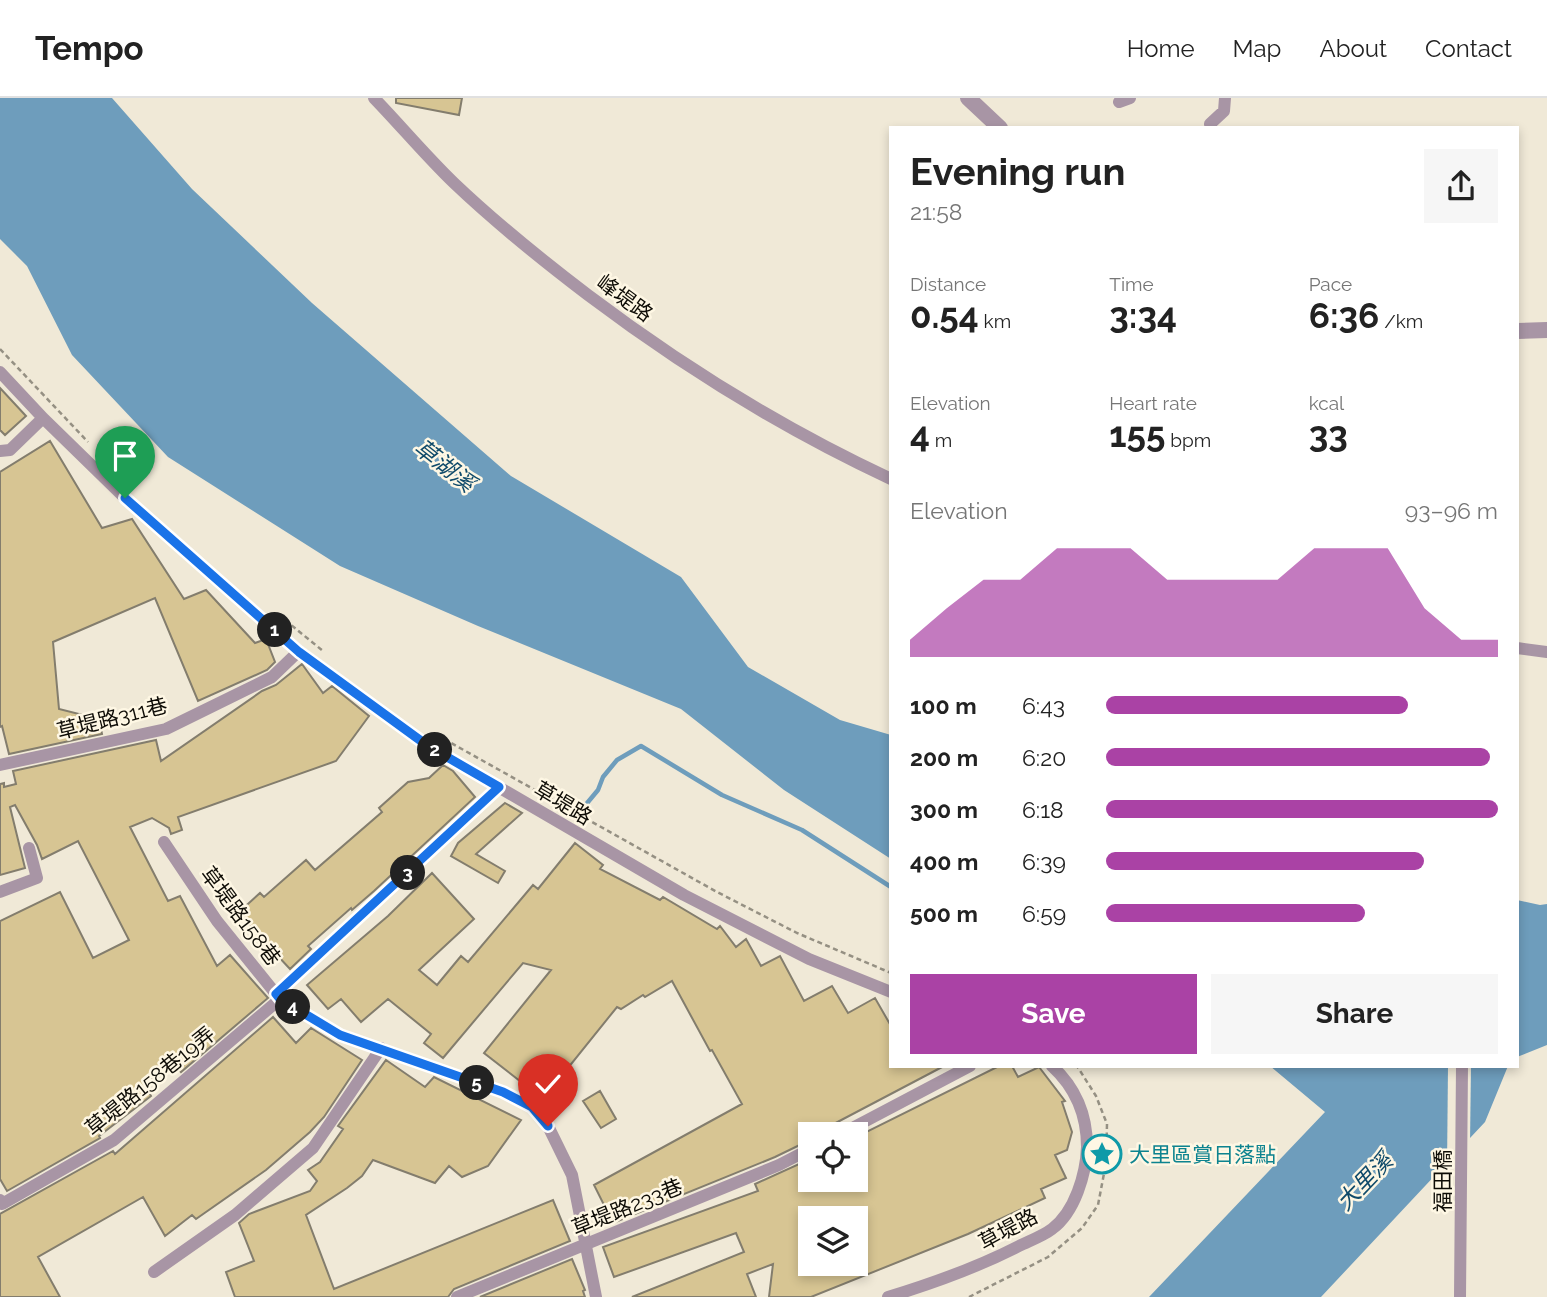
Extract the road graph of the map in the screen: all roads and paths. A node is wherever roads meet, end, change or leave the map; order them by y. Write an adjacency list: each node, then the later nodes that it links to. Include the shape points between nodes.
1 (374, 98): 13 (street, 峰堤路, via 454,183 534,254 628,325 726,390)
2 (968, 98): 4 (street)
3 (1224, 98): 5 (street, via 1224,111)
4 (998, 126)
5 (1210, 126)
6 (1547, 330): 7 (street)
7 (1519, 331)
8 (0, 349): 11 (path)
9 (0, 372): 10 (street, 草堤路)
10 (43, 418): 12 (street, via 10,450); 16 (street, 草堤路, via 125,498)
11 (89, 443)
12 (0, 452)
13 (889, 478)
14 (276, 612): 18 (path)
15 (1519, 648): 17 (street)
16 (299, 652): 20 (street, 草堤路311巷, via 272,677 166,729); 21 (street, 草堤路, via 428,746)
17 (1547, 652)
18 (326, 654)
19 (438, 736): 25 (path, via 717,892)
20 (0, 765)
21 (499, 787): 26 (street, 草堤路, via 684,895 809,959); 27 (street, 草堤路158巷19弄)
22 (164, 842): 27 (street, 草堤路158巷, via 217,921)
23 (29, 848): 24 (street, via 37,878)
24 (0, 892)
25 (889, 972)
26 (889, 991)
27 (278, 997): 28 (street, 草堤路158巷, via 340,1035); 34 (street, 草堤路158巷19弄, via 114,1140)
28 (381, 1048): 35 (street, 草堤路158巷, via 532,1107 548,1126 572,1175); 36 (street, via 313,1148 234,1215)
29 (967, 1068): 32 (street)
30 (1054, 1068): 39 (street, 草堤路, via 1078,1097 1087,1139 1082,1178 1064,1215 1053,1229 982,1265)
31 (1462, 1068): 40 (street, 福田橋)
32 (864, 1122)
33 (798, 1155): 35 (street, 草堤路233巷)
34 (1, 1202)
35 (586, 1245): 37 (street, 草堤路233巷); 38 (street, 草堤路158巷)
36 (154, 1272)
37 (457, 1297)
38 (596, 1297)
39 (888, 1297)
40 (1460, 1297)

